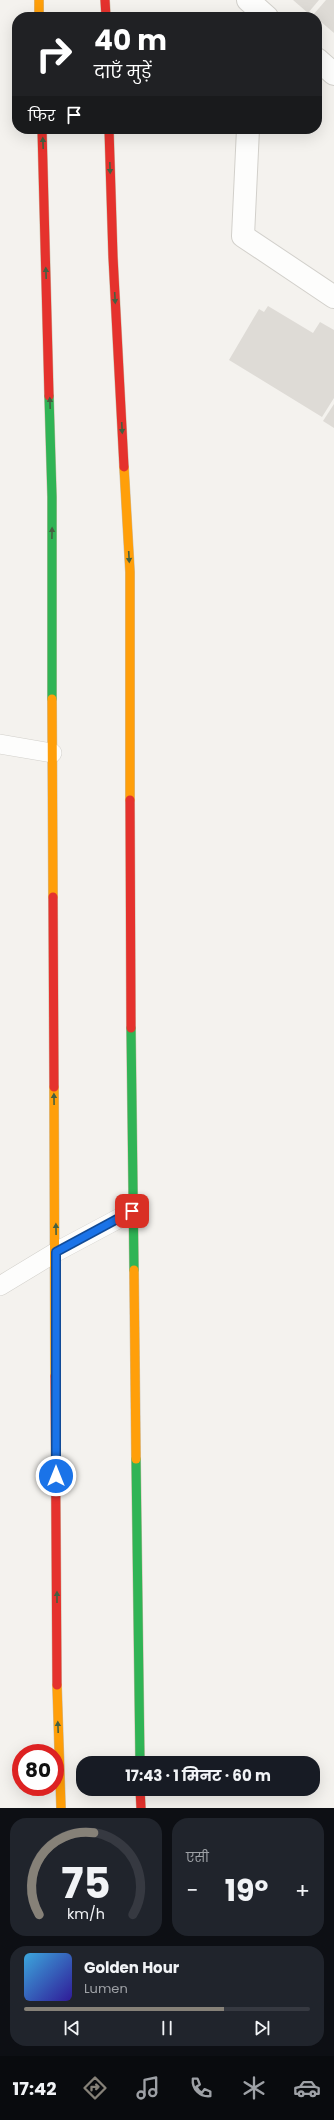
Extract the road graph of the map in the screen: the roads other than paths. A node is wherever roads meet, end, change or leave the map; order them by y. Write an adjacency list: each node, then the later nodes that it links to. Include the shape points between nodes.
1 (39, 0): 3 (highway)
2 (105, 0): 4 (highway)
3 (40, 12)
4 (106, 12)
5 (322, 63): 6 (street)
6 (334, 74)
7 (42, 134): 12 (highway, one-way to 7, via 52,496)
8 (109, 134): 13 (highway, one-way to 13, via 112,257 130,572)
9 (248, 134): 10 (street, via 243,236)
10 (334, 297)
11 (0, 744): 12 (lane)
12 (52, 753): 14 (highway, one-way to 12)
13 (132, 1211): 14 (lane); 16 (highway)
14 (56, 1252): 15 (lane); 18 (highway, one-way to 14, via 57,1700)
15 (0, 1286)
16 (140, 1756)
17 (140, 1796): 19 (highway)
18 (61, 1808)
19 (141, 1808)

